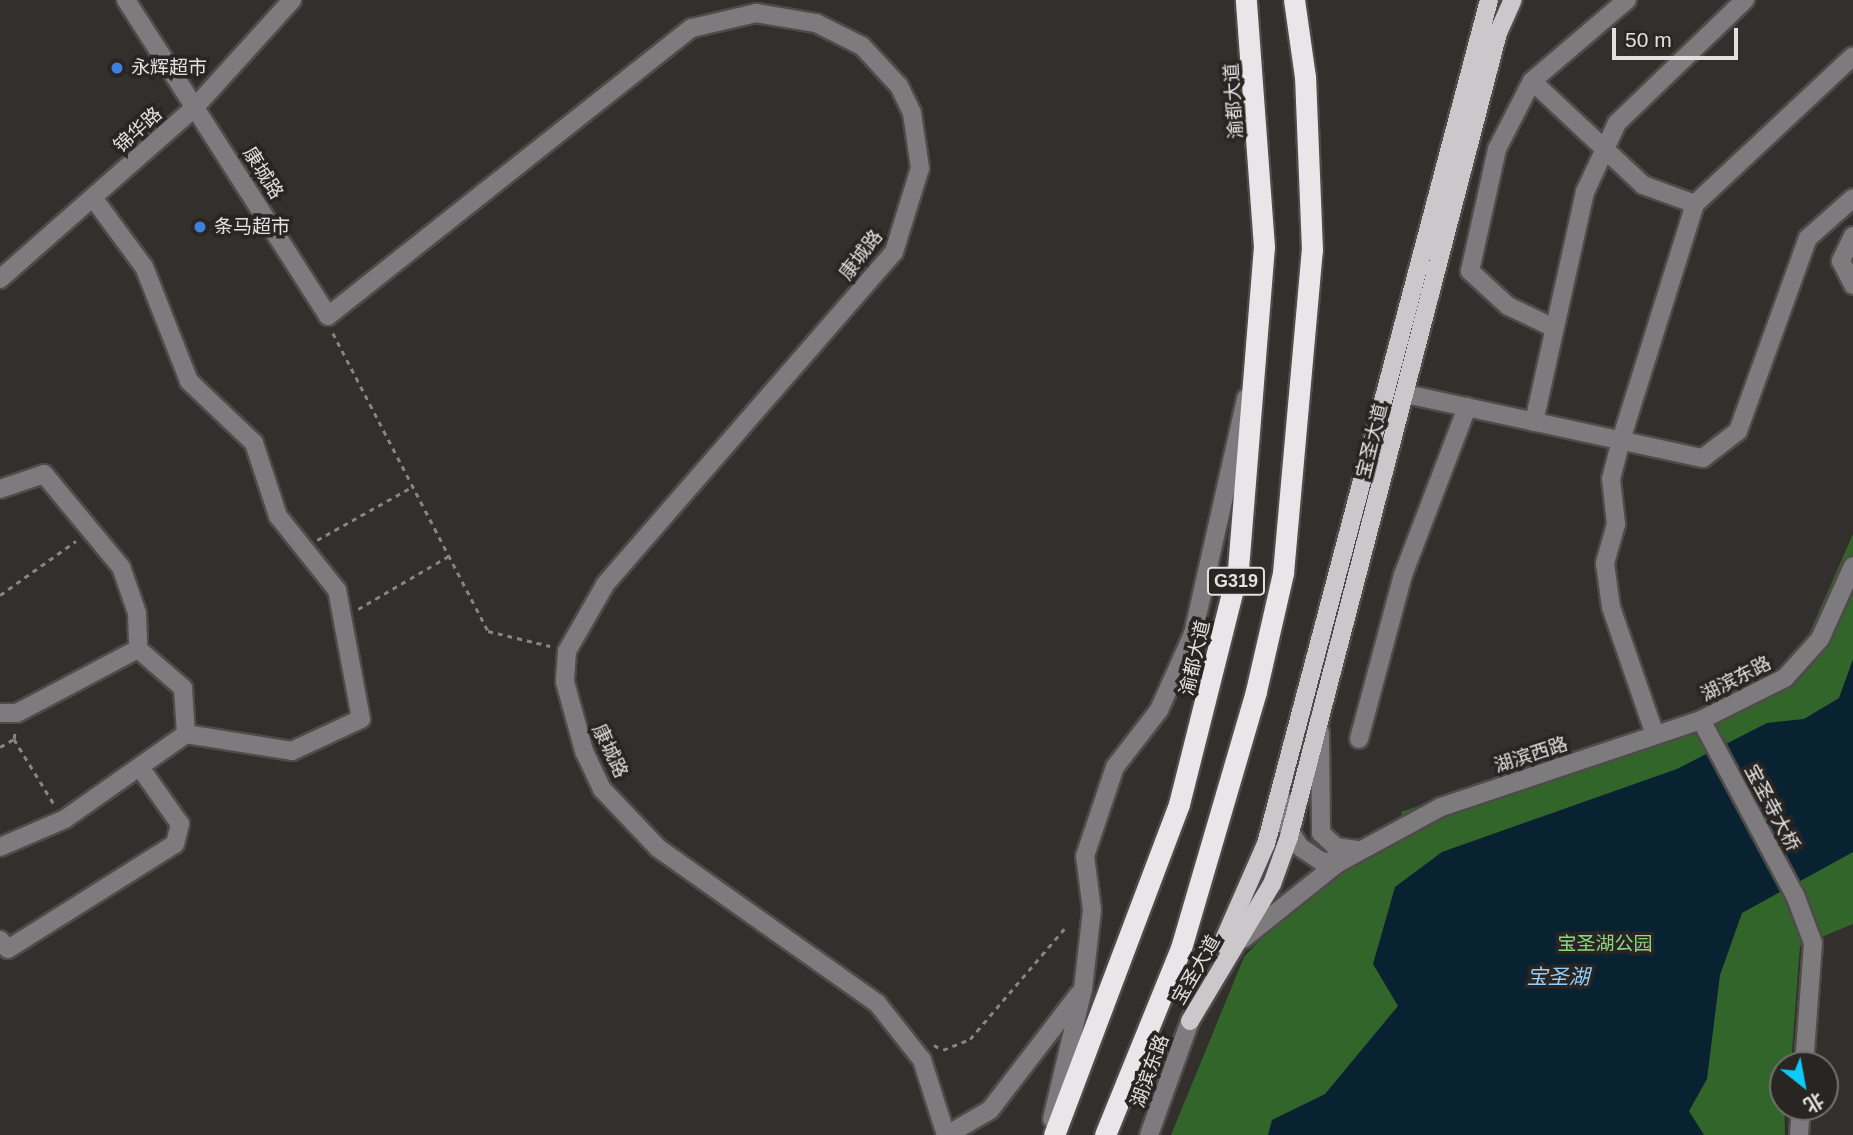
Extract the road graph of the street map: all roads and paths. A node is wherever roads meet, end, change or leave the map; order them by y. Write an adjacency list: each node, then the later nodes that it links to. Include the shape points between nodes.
1 (126, 0): 11 (street, 康城路)
2 (292, 0): 11 (street, 锦华路)
3 (1246, 0): 21 (highway, 渝都大道 / G319, via 1264,247)
4 (1294, 0): 61 (highway, G319, via 1305,77 1312,250 1283,573 1256,691 1181,947)
5 (1489, 0): 45 (main road, 宝圣大道)
6 (1513, 0): 22 (main road, 宝圣大道, via 1498,33)
7 (1627, 0): 10 (street)
8 (1745, 0): 12 (street, via 1617,123)
9 (1853, 56): 15 (street)
10 (1532, 81): 12 (street); 20 (street, via 1497,149 1470,271 1508,306)
11 (196, 106): 13 (street, 锦华路); 19 (street, 康城路)
12 (1605, 150): 15 (street, via 1643,186); 20 (street, via 1585,192)
13 (94, 198): 17 (street, 锦华路); 29 (street, via 144,267 189,382 254,443 278,516)
14 (1853, 198): 25 (street, via 1808,238 1738,431 1703,458)
15 (1695, 204): 25 (street)
16 (1853, 236): 18 (street, via 1841,261)
17 (0, 279)
18 (1853, 285)
19 (328, 316): 26 (path, via 341,356); 35 (street, 康城路, via 692,28 756,13 816,23 862,46 899,86 912,113 920,168 894,252 605,585)
20 (1555, 328): 24 (street)
21 (1256, 364): 54 (street, via 1193,634 1159,710 1115,767 1085,856 1092,911); 60 (highway, 渝都大道 / G319, via 1238,569 1210,694 1129,946)
22 (1406, 394): 23 (street); 38 (main road, 宝圣大道)
23 (1467, 407): 24 (street); 42 (street, via 1403,575)
24 (1534, 422): 25 (street)
25 (1621, 440): 40 (street, via 1611,479 1616,524 1605,563 1611,607)
26 (412, 487): 29 (path); 30 (path)
27 (0, 489): 28 (street, via 44,474)
28 (89, 530): 32 (path); 34 (street, via 121,567 137,613)
29 (300, 549): 33 (street, via 337,590)
30 (452, 554): 33 (path); 35 (path, via 488,631)
31 (1853, 566): 37 (street, 湖滨东路, via 1820,639 1785,678)
32 (0, 595)
33 (344, 617): 39 (street, via 361,719 292,751)
34 (138, 649): 36 (street); 39 (street, via 183,688)
35 (566, 651): 56 (street, 康城路, via 570,712 584,751 602,789 626,817 659,848 844,976)
36 (9, 713): 41 (path)
37 (1701, 720): 40 (street, 湖滨西路); 57 (street, 宝圣寺大桥, via 1795,895 1813,943)
38 (1320, 733): 47 (main road, 宝圣大道); 49 (street, via 1321,833 1336,848)
39 (186, 734): 44 (street)
40 (1656, 735): 49 (street, 湖滨西路, via 1441,807)
41 (14, 739): 43 (path); 46 (path)
42 (1359, 739)
43 (0, 747)
44 (141, 769): 46 (street); 52 (street, via 180,824 175,844 8,949)
45 (1280, 793): 47 (street); 55 (main road, 宝圣大道, via 1256,879)
46 (65, 819): 48 (street)
47 (1290, 833): 50 (street, via 1321,861); 53 (main road, 宝圣大道, via 1272,884)
48 (0, 847)
49 (1357, 850): 50 (street, 湖滨西路)
50 (1338, 863): 53 (street, 湖滨西路, via 1269,913)
51 (1065, 929): 56 (path, via 970,1039 943,1050)
52 (0, 940)
53 (1228, 955): 55 (main road, 宝圣大道)
54 (1083, 989): 58 (street, via 990,1110); 59 (street)
55 (1190, 1021): 62 (street, 湖滨东路)
56 (903, 1029): 58 (street, 康城路, via 938,1096)
57 (1805, 1051)
58 (946, 1135)
59 (1049, 1135)
60 (1054, 1135)
61 (1105, 1135)
62 (1149, 1135)

